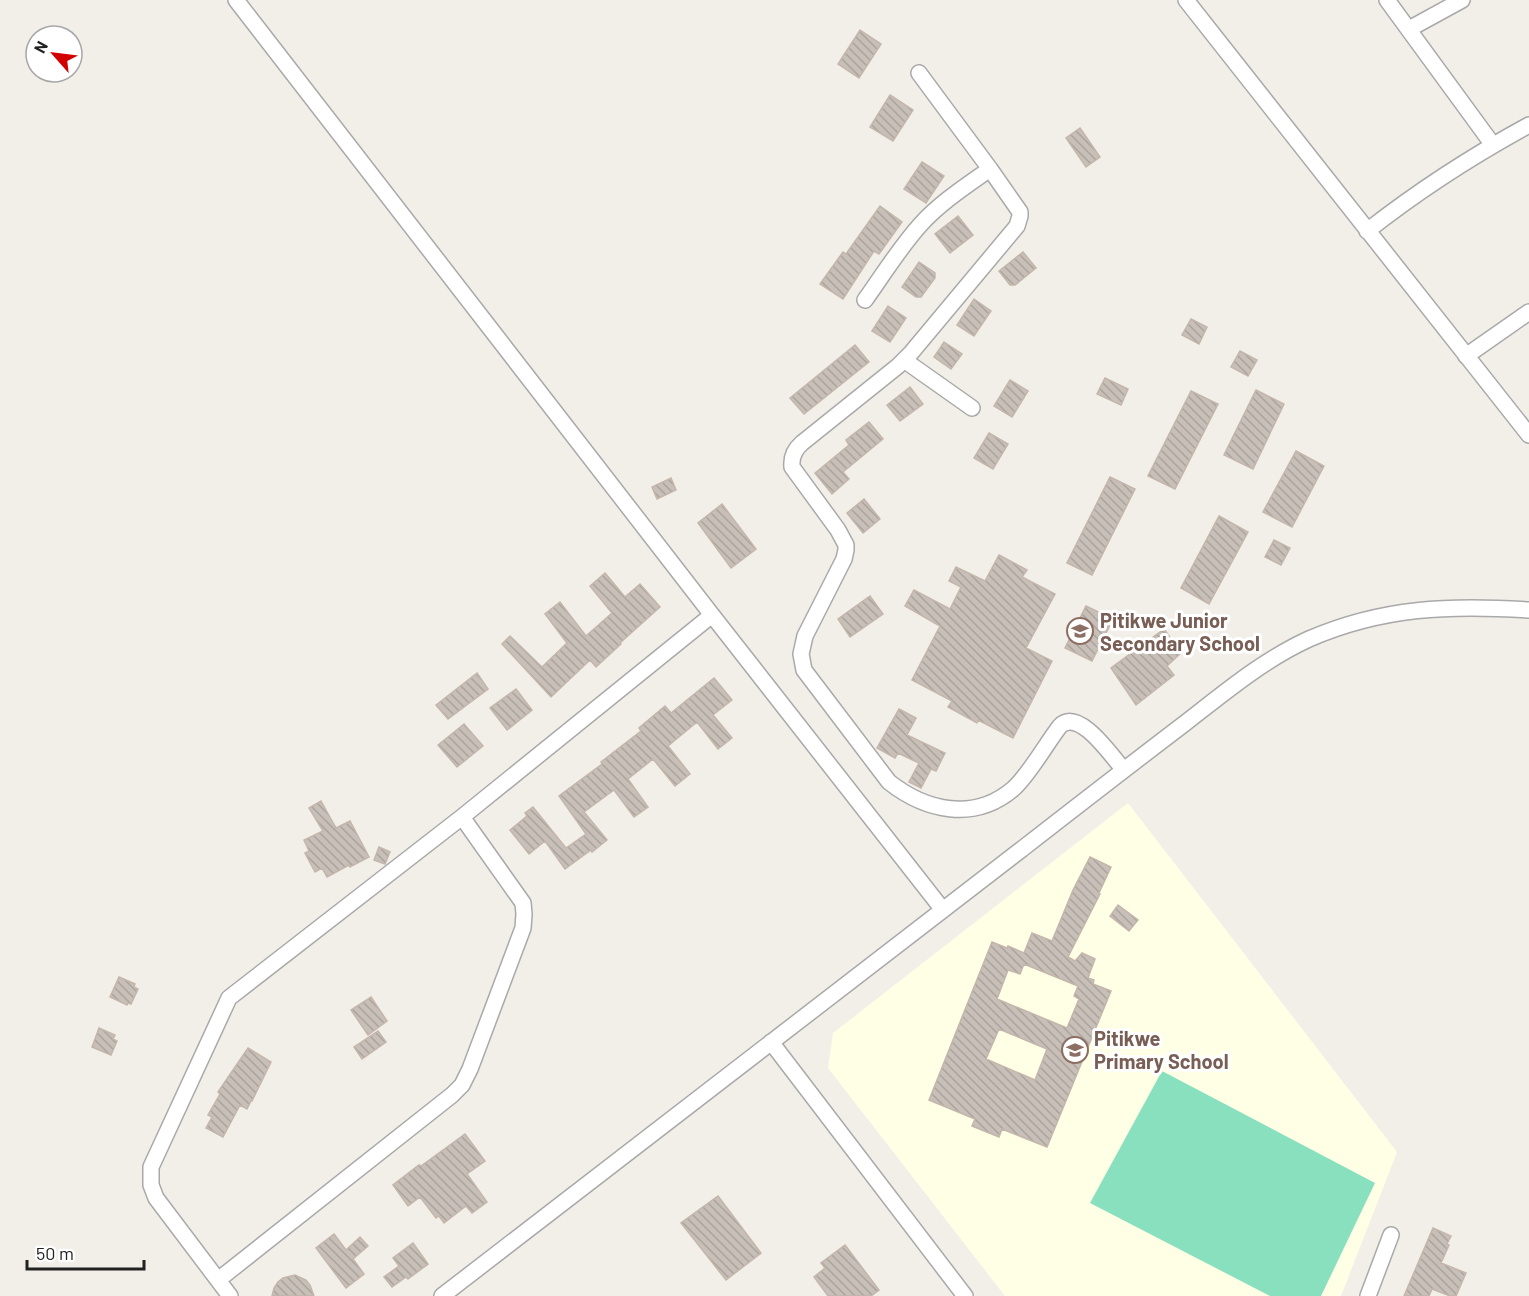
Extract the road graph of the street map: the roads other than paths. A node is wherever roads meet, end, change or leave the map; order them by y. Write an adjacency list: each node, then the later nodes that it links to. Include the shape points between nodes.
1 (236, 0): 18 (street)
2 (1186, 0): 10 (street)
3 (1387, 0): 5 (street)
4 (1462, 0): 5 (street)
5 (1409, 29): 8 (street)
6 (919, 73): 9 (street)
7 (1529, 125): 8 (street)
8 (1493, 145): 10 (street, via 1407,200)
9 (990, 169): 11 (street, via 922,222); 14 (street, via 1020,212 1019,221)
10 (1367, 231): 13 (street)
11 (865, 300)
12 (1529, 312): 13 (street)
13 (1466, 356): 16 (street)
14 (904, 360): 15 (street); 19 (street, via 802,443 794,455 792,467 846,545 842,565 805,636 801,654 804,670 889,782 922,802 963,810 991,803 1013,789 1060,726 1069,720 1087,729)
15 (972, 408)
16 (1529, 435)
17 (1529, 610): 19 (street, via 1425,609 1381,616 1307,640 1250,673)
18 (712, 615): 20 (street); 21 (street)
19 (1124, 770): 21 (street)
20 (462, 817): 24 (street, via 522,903 524,914 523,928 470,1070 452,1095); 24 (street, via 229,998 151,1167 156,1198)
21 (943, 910): 22 (street)
22 (771, 1042): 26 (street); 27 (street)
23 (1391, 1235): 28 (street)
24 (218, 1280): 25 (street)
25 (230, 1296)
26 (442, 1296)
27 (965, 1296)
28 (1368, 1296)

